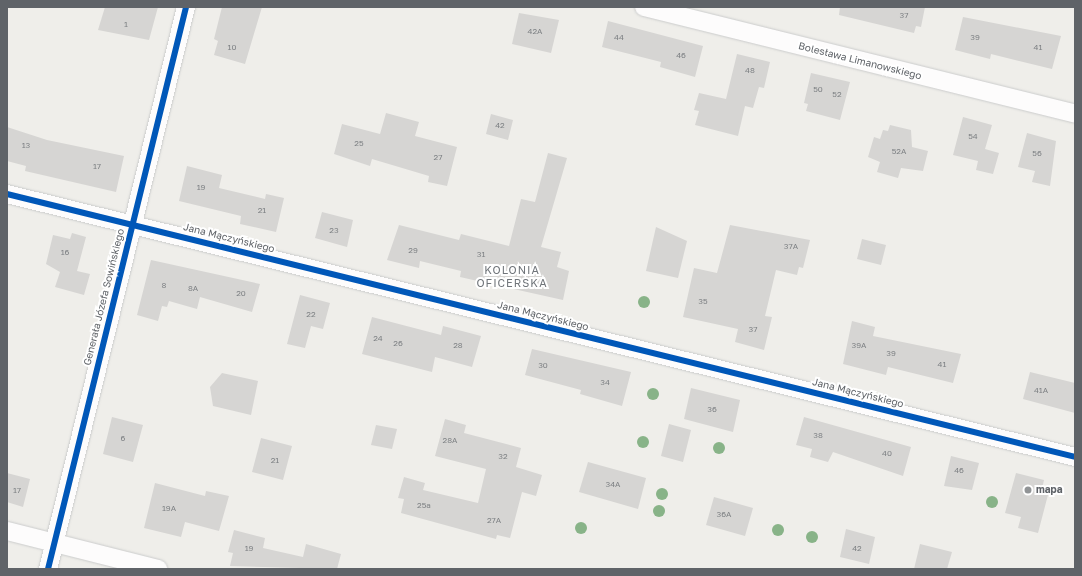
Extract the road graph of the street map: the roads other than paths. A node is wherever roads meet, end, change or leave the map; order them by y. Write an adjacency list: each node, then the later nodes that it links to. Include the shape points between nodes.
1 (186, 7): 5 (street, Generała Józefa Sowińskiego)
2 (644, 7): 3 (street, Bolesława Limanowskiego)
3 (1075, 114)
4 (7, 194): 5 (street, Jana Mączyńskiego)
5 (132, 224): 6 (street, Jana Mączyńskiego); 8 (street, Generała Józefa Sowińskiego)
6 (1075, 457)
7 (7, 531): 8 (street)
8 (55, 543): 9 (street, Generała Józefa Sowińskiego); 10 (street)
9 (48, 569)
10 (158, 569)

